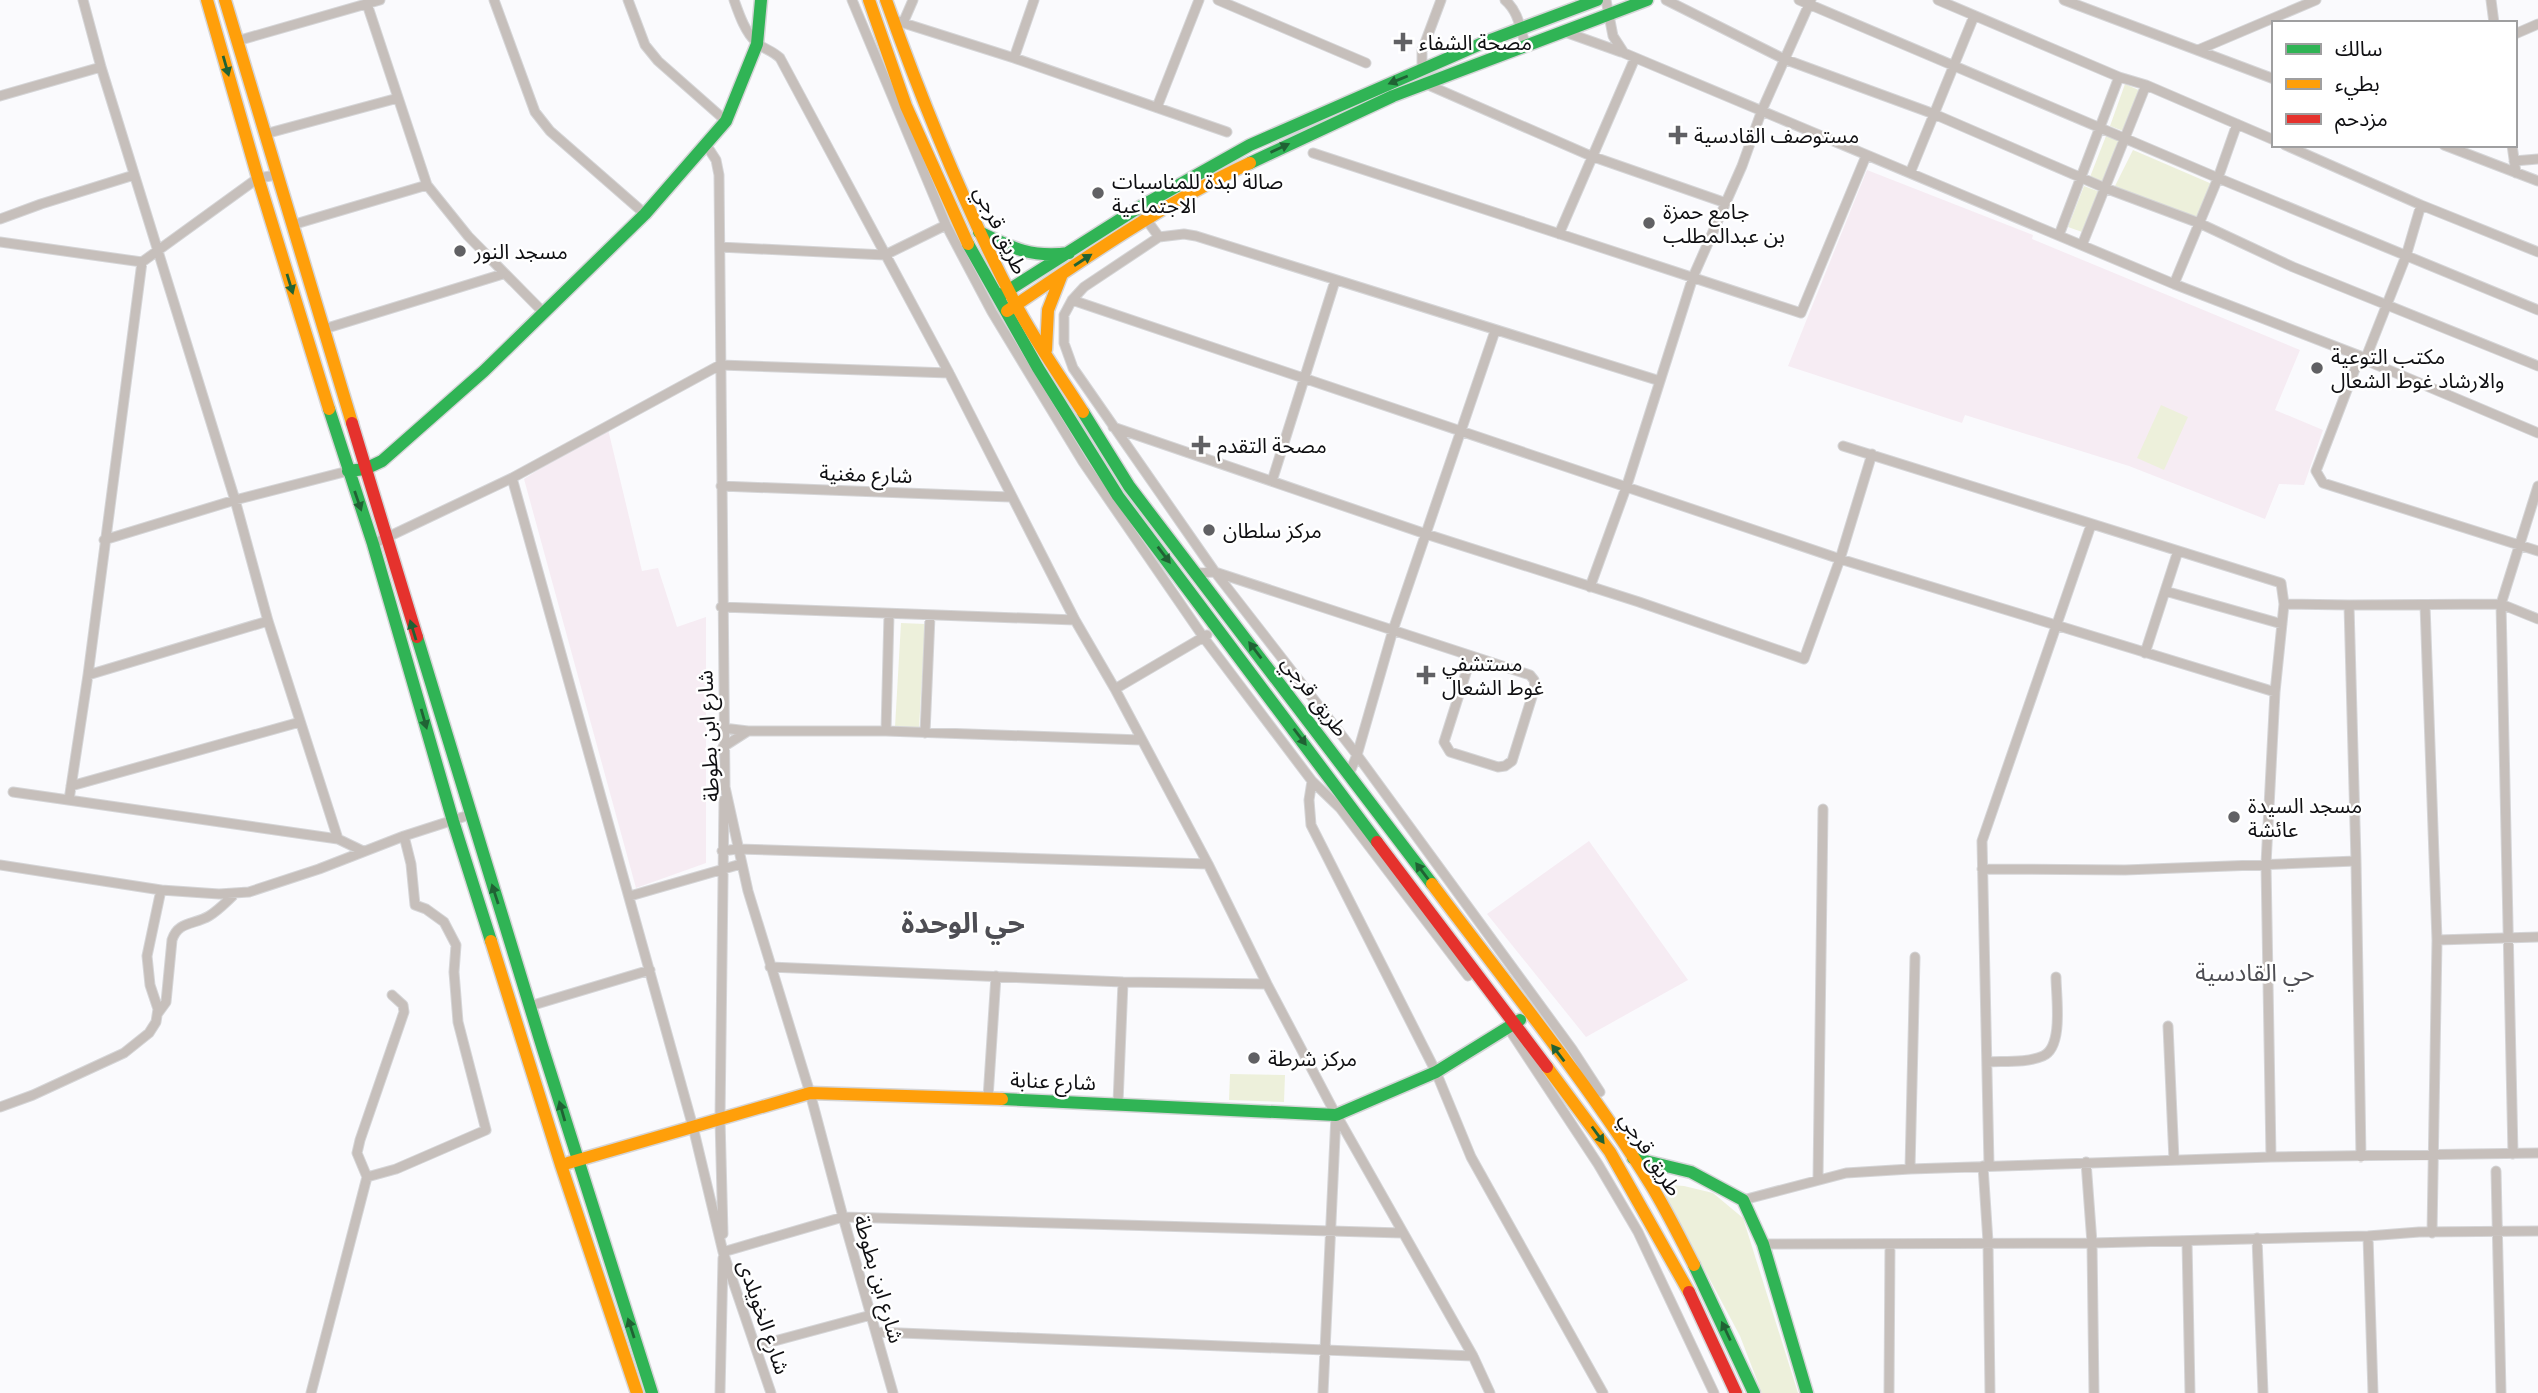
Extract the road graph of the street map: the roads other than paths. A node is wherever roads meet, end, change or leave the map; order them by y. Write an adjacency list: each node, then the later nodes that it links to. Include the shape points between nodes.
1 (83, 0): 48 (street)
2 (207, 0): 80 (main road, one-way to 80)
3 (225, 0): 38 (main road)
4 (380, 0): 29 (street)
5 (494, 0): 88 (street, via 535,112 550,131)
6 (628, 0): 59 (street, via 645,45)
7 (734, 0): 39 (street)
8 (761, 0): 39 (main road)
9 (852, 0): 93 (street)
10 (869, 0): 113 (main road, طريق قرجي, via 906,106)
11 (886, 0): 33 (main road, طريق قرجي)
12 (913, 0): 33 (street)
13 (1034, 0): 43 (street)
14 (1199, 0): 56 (street)
15 (1218, 0): 46 (street)
16 (1441, 0): 49 (street, via 1422,51)
17 (1505, 0): 35 (street, via 1513,7)
18 (1597, 0): 35 (main road)
19 (1606, 0): 30 (street)
20 (1647, 0): 30 (main road)
21 (1666, 0): 45 (street)
22 (1799, 0): 27 (street)
23 (1938, 0): 31 (street)
24 (2064, 0): 41 (street)
25 (2316, 0): 28 (street)
26 (2491, 0): 32 (street)
27 (1810, 2): 45 (street); 47 (street)
28 (2300, 3): 41 (street)
29 (367, 4): 38 (street); 55 (street)
30 (1608, 15): 36 (main road); 42 (street, via 1612,36)
31 (1975, 16): 47 (street); 50 (street)
32 (2494, 21)
33 (899, 22): 43 (street); 94 (main road, طريق قرجي, via 923,104)
34 (2538, 24): 37 (street)
35 (1520, 27): 40 (street); 49 (main road)
36 (1564, 32): 40 (main road); 42 (street)
37 (2517, 33)
38 (237, 41): 63 (main road)
39 (757, 44): 59 (main road); 104 (street, via 780,58)
40 (1526, 46): 52 (main road)
41 (2198, 50): 51 (street)
42 (1624, 53): 44 (street)
43 (1014, 58): 56 (street)
44 (1635, 58): 57 (street); 71 (street)
45 (1784, 59): 57 (street); 58 (street)
46 (1366, 64)
47 (1955, 65): 58 (street); 61 (street)
48 (101, 67): 54 (street); 77 (street)
49 (1422, 69): 87 (main road, one-way to 87, via 1250,145)
50 (2119, 77): 53 (street); 61 (street)
51 (2272, 78)
52 (1426, 84): 71 (street); 90 (main road, one-way to 52, via 1209,181)
53 (2146, 85): 60 (street); 64 (street)
54 (0, 96)
55 (398, 98): 63 (street); 83 (street)
56 (1157, 107): 62 (street)
57 (1762, 110): 72 (street); 85 (street)
58 (1934, 114): 75 (street); 79 (street)
59 (726, 121): 66 (main road)
60 (2237, 124): 65 (street); 81 (street)
61 (2100, 127): 64 (street); 79 (street)
62 (1227, 132)
63 (265, 134): 78 (main road)
64 (2125, 137): 81 (street); 84 (street)
65 (2272, 139)
66 (705, 143): 88 (main road); 100 (street, شارع ابن بطوطة, via 719,175)
67 (2290, 147): 86 (street)
68 (2449, 147): 76 (street)
69 (2512, 147): 74 (street)
70 (1313, 153): 95 (street)
71 (1591, 156): 85 (street); 95 (street)
72 (1866, 156): 75 (street); 109 (street, via 1801,313)
73 (2538, 159): 74 (street)
74 (2514, 161): 76 (street)
75 (1910, 173): 96 (street)
76 (2516, 173): 82 (street)
77 (134, 174): 89 (street); 101 (street)
78 (277, 175): 80 (street); 92 (main road)
79 (2081, 177): 84 (street); 96 (street)
80 (258, 178): 101 (street); 134 (main road, one-way to 134)
81 (2218, 178): 91 (street); 105 (street)
82 (2538, 181)
83 (427, 185): 92 (street); 107 (street)
84 (2105, 188): 91 (street); 99 (street)
85 (1726, 204): 109 (street)
86 (2421, 205): 103 (street); 105 (street)
87 (1138, 208): 90 (street); 102 (main road)
88 (645, 214): 118 (main road)
89 (0, 219)
90 (1145, 220): 97 (street); 108 (main road, one-way to 90)
91 (2199, 223): 111 (street); 115 (street, via 2293,267)
92 (292, 225): 119 (main road)
93 (946, 225): 104 (street); 170 (street, via 992,312 1083,462)
94 (979, 232): 102 (main road, via 1037,256); 112 (main road, طريق قرجي)
95 (1559, 234): 109 (street)
96 (2059, 235): 99 (street)
97 (1159, 237): 110 (street, via 1196,236); 114 (street)
98 (0, 242): 106 (street)
99 (2082, 245): 111 (street)
100 (720, 247): 104 (street); 123 (street, شارع ابن بطوطة)
101 (157, 251): 106 (street); 143 (street)
102 (1069, 253): 112 (main road)
103 (2538, 253)
104 (885, 255): 125 (street)
105 (2406, 256): 115 (street); 117 (street)
106 (142, 262): 146 (street)
107 (503, 274): 118 (street); 119 (street)
108 (1062, 274): 116 (main road); 121 (main road, via 1047,311)
109 (1693, 277): 127 (street)
110 (1335, 281): 120 (street); 126 (street)
111 (2174, 284): 122 (street)
112 (1009, 290): 113 (main road); 116 (main road, طريق قرجي)
113 (997, 298): 116 (main road, طريق قرجي)
114 (1072, 300): 126 (street); 128 (street, via 1064,315 1064,343 1073,368)
115 (2387, 303): 122 (street); 124 (street)
116 (1011, 308): 121 (main road, طريق قرجي); 141 (main road, طريق قرجي, via 1038,368)
117 (2538, 310)
118 (544, 313): 133 (main road, via 382,461)
119 (324, 329): 133 (main road)
120 (1495, 331): 127 (street); 129 (street)
121 (1046, 352): 139 (main road, طريق قرجي)
122 (2362, 358): 130 (street); 148 (street, via 2316,471 2323,483)
123 (720, 365): 125 (street); 135 (street); 138 (street, شارع ابن بطوطة)
124 (2538, 366)
125 (949, 373): 142 (street)
126 (1304, 376): 129 (street); 136 (street)
127 (1661, 381): 137 (street)
128 (1113, 428): 136 (street); 152 (street)
129 (1460, 430): 137 (street); 145 (street)
130 (2538, 433)
131 (1843, 446): 132 (street)
132 (1872, 454): 144 (street); 151 (street)
133 (365, 470): 134 (main road); 147 (main road)
134 (348, 471): 143 (street); 147 (main road, one-way to 147)
135 (512, 478): 147 (street); 207 (street)
136 (1272, 481): 145 (street)
137 (1627, 485): 151 (street); 154 (street)
138 (721, 486): 142 (street, شارع مغنية); 160 (street, شارع ابن بطوطة)
139 (1129, 486): 141 (main road); 153 (main road, طريق قرجي)
140 (2538, 486): 148 (street)
141 (1118, 496): 168 (main road, طريق قرجي, one-way to 168)
142 (1010, 497): 164 (street)
143 (235, 500): 146 (street); 165 (street)
144 (2091, 525): 149 (street); 167 (street)
145 (1426, 534): 154 (street); 169 (street)
146 (104, 540): 173 (street)
147 (379, 541): 191 (main road, one-way to 147); 192 (main road, one-way to 192)
148 (2519, 544): 150 (street); 158 (street)
149 (2178, 551): 155 (street); 156 (street, via 2276,580 2282,586)
150 (2538, 551)
151 (1840, 559): 154 (street, via 1804,659); 167 (street)
152 (1214, 572): 153 (street); 169 (street); 183 (street)
153 (1197, 573): 184 (main road, طريق قرجي, one-way to 153)
154 (1590, 587)
155 (2165, 590): 166 (street); 171 (street)
156 (2284, 604): 159 (street); 166 (street)
157 (2425, 604): 158 (street); 159 (street); 210 (street)
158 (2501, 604): 163 (street); 209 (street)
159 (2348, 606): 198 (street)
160 (721, 607): 161 (street); 177 (street, شارع ابن بطوطة)
161 (889, 614): 162 (street); 179 (street)
162 (930, 616): 164 (street); 180 (street)
163 (2538, 619)
164 (1075, 620): 174 (street)
165 (268, 621): 173 (street); 176 (street)
166 (2282, 624): 175 (street)
167 (2055, 627): 171 (street); 204 (street, via 1982,841)
168 (1218, 628): 170 (street); 222 (main road, طريق قرجي, one-way to 222)
169 (1393, 630): 172 (street); 183 (street)
170 (1204, 638): 174 (street); 185 (street)
171 (2145, 653): 175 (street)
172 (1471, 657): 172 (street, via 1444,742 1450,752 1505,766 1512,761 1534,680)
173 (88, 675): 186 (street)
174 (1115, 689): 181 (street)
175 (2275, 692): 201 (street)
176 (300, 722): 186 (street); 194 (street)
177 (723, 728): 178 (street); 182 (street, شارع ابن بطوطة)
178 (748, 731): 179 (street); 182 (street)
179 (886, 731): 180 (street)
180 (925, 733): 181 (street)
181 (1141, 740): 200 (street)
182 (723, 747): 187 (street, شارع ابن بطوطة)
183 (1357, 755): 184 (street); 226 (street)
184 (1349, 774): 221 (main road, طريق قرجي, one-way to 184)
185 (1312, 782): 222 (street, via 1340,808); 225 (street, via 1311,825)
186 (71, 786): 189 (street)
187 (724, 787): 195 (street, شارع ابن بطوطة); 197 (street)
188 (13, 792): 189 (street)
189 (69, 800): 194 (street)
190 (1823, 808): 248 (street)
191 (470, 816): 192 (street); 219 (main road, one-way to 191)
192 (453, 821): 193 (street); 243 (main road)
193 (404, 836): 196 (street); 247 (street, via 415,905 444,922 456,945 458,1022 485,1130)
194 (338, 839): 196 (street)
195 (737, 849): 197 (street); 199 (street, شارع ابن بطوطة); 200 (street)
196 (363, 851): 206 (street, via 254,891)
197 (722, 851): 203 (street)
198 (2356, 861): 201 (street); 238 (street)
199 (741, 864): 203 (street); 212 (street, شارع ابن بطوطة)
200 (1208, 864): 217 (street)
201 (2266, 864): 204 (street, via 2125,870); 237 (street)
202 (0, 865): 205 (street)
203 (722, 869): 207 (street); 232 (street)
204 (1982, 869): 224 (street)
205 (161, 890): 206 (street); 220 (street, via 147,956)
206 (236, 893): 220 (street, via 212,914 176,931 166,1002)
207 (630, 896): 213 (street)
208 (2538, 937): 209 (street)
209 (2510, 939): 210 (street); 235 (street)
210 (2437, 940): 236 (street)
211 (1915, 957): 245 (street)
212 (770, 967): 214 (street); 227 (street, شارع ابن بطوطة)
213 (650, 970): 219 (street); 233 (street)
214 (996, 976): 216 (street); 228 (street)
215 (2056, 977): 224 (street, via 2054,1046 2039,1058)
216 (1123, 982): 217 (street); 229 (street)
217 (1267, 984): 231 (street)
218 (392, 995): 247 (street, via 404,1012 360,1140 358,1153)
219 (530, 1006): 241 (main road, one-way to 219)
220 (158, 1013): 230 (street, via 149,1033 131,1049)
221 (1529, 1014): 222 (main road, شارع عنابة); 239 (main road, طريق قرجي, one-way to 221)
222 (1511, 1025): 225 (main road, شارع عنابة); 278 (street, via 1638,1232); 279 (main road, طريق قرجي, one-way to 279, via 1610,1152 1679,1271)
223 (2168, 1026): 240 (street)
224 (1987, 1062): 244 (street)
225 (1436, 1072): 231 (main road, شارع عنابة); 277 (street, via 1471,1157)
226 (1600, 1092)
227 (810, 1093): 228 (main road, شارع عنابة); 232 (main road, شارع عنابة); 250 (street, شارع ابن بطوطة)
228 (988, 1098): 229 (main road, شارع عنابة)
229 (1118, 1103): 231 (main road, شارع عنابة)
230 (0, 1107)
231 (1336, 1115): 251 (street); 254 (street)
232 (720, 1119): 233 (main road, شارع عنابة); 263 (street)
233 (693, 1127): 241 (main road, شارع عنابة); 263 (street)
234 (2538, 1153): 235 (street)
235 (2513, 1154): 236 (street)
236 (2433, 1156): 238 (street); 255 (street)
237 (2271, 1157): 238 (street); 240 (street)
238 (2361, 1157)
239 (1633, 1158): 249 (main road, via 1691,1172); 280 (main road, طريق قرجي, one-way to 239, via 1694,1265)
240 (2174, 1160): 242 (street)
241 (577, 1161): 243 (main road, شارع عنابة); 271 (main road, one-way to 241)
242 (2086, 1163): 244 (street); 260 (street)
243 (561, 1165): 270 (main road)
244 (1986, 1165): 245 (street); 259 (street)
245 (1910, 1169): 248 (street)
246 (2496, 1171): 253 (street)
247 (367, 1177): 269 (street)
248 (1818, 1179): 249 (street)
249 (1743, 1200): 261 (main road)
250 (843, 1217): 251 (street); 263 (street); 264 (street, شارع ابن بطوطة)
251 (1332, 1231): 254 (street); 267 (street)
252 (2538, 1231): 253 (street)
253 (2497, 1232): 255 (street); 288 (street)
254 (1402, 1233): 268 (street)
255 (2432, 1233): 256 (street)
256 (2368, 1236): 257 (street); 287 (street)
257 (2257, 1238): 258 (street); 286 (street)
258 (2187, 1241): 260 (street); 285 (street)
259 (1988, 1242): 260 (street); 262 (street); 283 (street)
260 (2092, 1243): 284 (street)
261 (1763, 1244): 262 (street); 281 (main road)
262 (1890, 1244): 282 (street)
263 (723, 1252): 266 (street, شارع الخويلدى); 272 (street)
264 (871, 1315): 265 (street, شارع ابن بطوطة); 266 (street)
265 (876, 1332): 267 (street); 274 (street, شارع ابن بطوطة)
266 (756, 1346): 273 (street, شارع الخويلدى)
267 (1325, 1350): 268 (street); 275 (street)
268 (1473, 1356): 276 (street)
269 (310, 1393)
270 (637, 1393)
271 (652, 1393)
272 (720, 1393)
273 (771, 1393)
274 (893, 1393)
275 (1323, 1393)
276 (1490, 1393)
277 (1603, 1393)
278 (1714, 1393)
279 (1736, 1393)
280 (1754, 1393)
281 (1807, 1393)
282 (1889, 1393)
283 (1990, 1393)
284 (2094, 1393)
285 (2190, 1393)
286 (2263, 1393)
287 (2373, 1393)
288 (2501, 1393)

